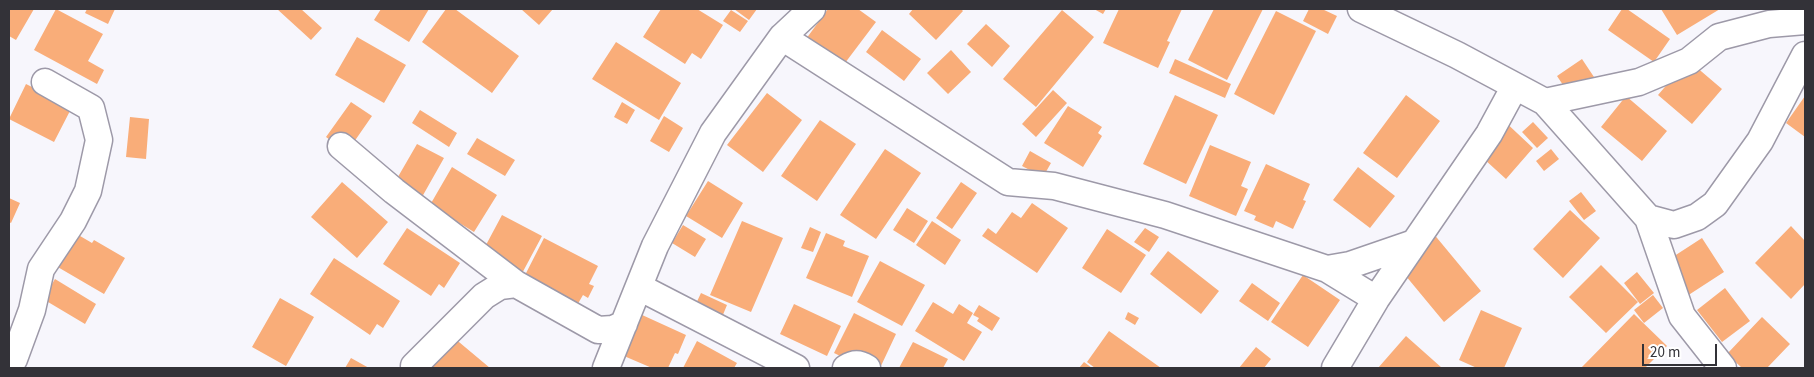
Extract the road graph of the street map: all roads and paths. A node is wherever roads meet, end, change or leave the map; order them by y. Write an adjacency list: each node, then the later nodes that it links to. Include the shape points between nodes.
1 (812, 9): 5 (street)
2 (1361, 9): 8 (street)
3 (1778, 16): 4 (street); 9 (street, via 1719,37 1689,61 1639,82)
4 (1805, 21)
5 (782, 37): 13 (street, via 1008,182 1054,186 1165,215); 15 (street, via 713,133 655,246)
6 (1805, 55): 11 (street, via 1760,141 1715,204 1697,217 1674,225)
7 (46, 82): 19 (street, via 91,108 99,140 88,191 73,221 41,269 32,310)
8 (1515, 86): 9 (street); 12 (street, via 1489,134)
9 (1545, 102): 11 (street)
10 (341, 146): 14 (street, via 394,191)
11 (1648, 218): 25 (street, via 1682,316)
12 (1414, 243): 13 (street, via 1350,265); 16 (street)
13 (1327, 269): 16 (street)
14 (516, 284): 17 (street, via 598,330); 18 (street, via 500,286 484,296)
15 (639, 287): 17 (street); 21 (street)
16 (1376, 299): 24 (street)
17 (624, 324): 20 (street)
18 (414, 366)
19 (9, 368)
20 (606, 368)
21 (796, 368)
22 (846, 368): 23 (street, via 852,364)
23 (867, 368)
24 (1335, 368)
25 (1723, 368)

